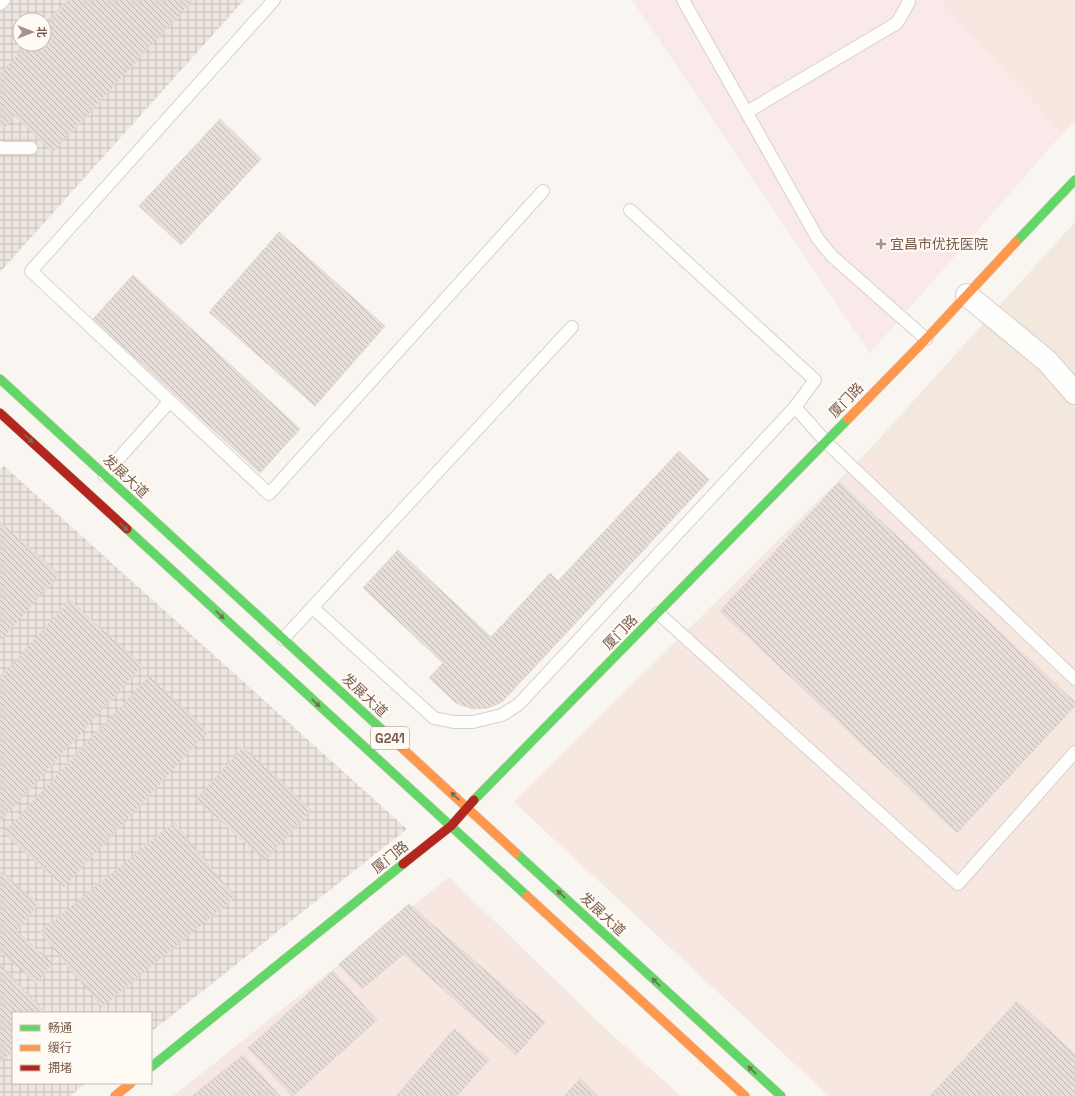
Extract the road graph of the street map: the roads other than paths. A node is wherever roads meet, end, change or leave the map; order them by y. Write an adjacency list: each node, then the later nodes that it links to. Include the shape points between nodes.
1 (4, 0): 5 (lane)
2 (274, 0): 17 (lane, via 32,271)
3 (683, 0): 6 (lane)
4 (908, 0): 6 (lane, via 897,23)
5 (0, 4)
6 (747, 112): 14 (lane, via 827,250)
7 (0, 147): 8 (lane)
8 (32, 148)
9 (1075, 180): 12 (main road, 厦门路)
10 (543, 191): 17 (lane, via 269,494)
11 (630, 210): 18 (lane, via 815,380)
12 (967, 295): 14 (main road, 厦门路); 16 (street, via 1047,361)
13 (572, 327): 22 (lane)
14 (926, 339): 20 (main road, 厦门路)
15 (0, 379): 21 (main road, 发展大道 / G241)
16 (1075, 393)
17 (170, 401): 21 (lane)
18 (795, 407): 20 (lane); 22 (lane, via 520,704 502,715 473,722 453,722 434,718)
19 (0, 413): 28 (main road, G241, one-way to 28)
20 (826, 442): 23 (main road, 厦门路); 25 (lane)
21 (104, 475): 24 (main road, 发展大道 / G241)
22 (313, 608): 24 (lane)
23 (658, 613): 26 (lane, via 958,884); 27 (main road, 厦门路)
24 (283, 639): 27 (main road, 发展大道 / G241, one-way to 24)
25 (1075, 679)
26 (1075, 752)
27 (467, 808): 28 (main road, 厦门路); 33 (main road, 发展大道 / G241, one-way to 27)
28 (451, 826): 29 (main road, 厦门路); 32 (main road, G241)
29 (152, 1066)
30 (130, 1084): 31 (main road)
31 (115, 1096)
32 (744, 1096)
33 (781, 1096)

